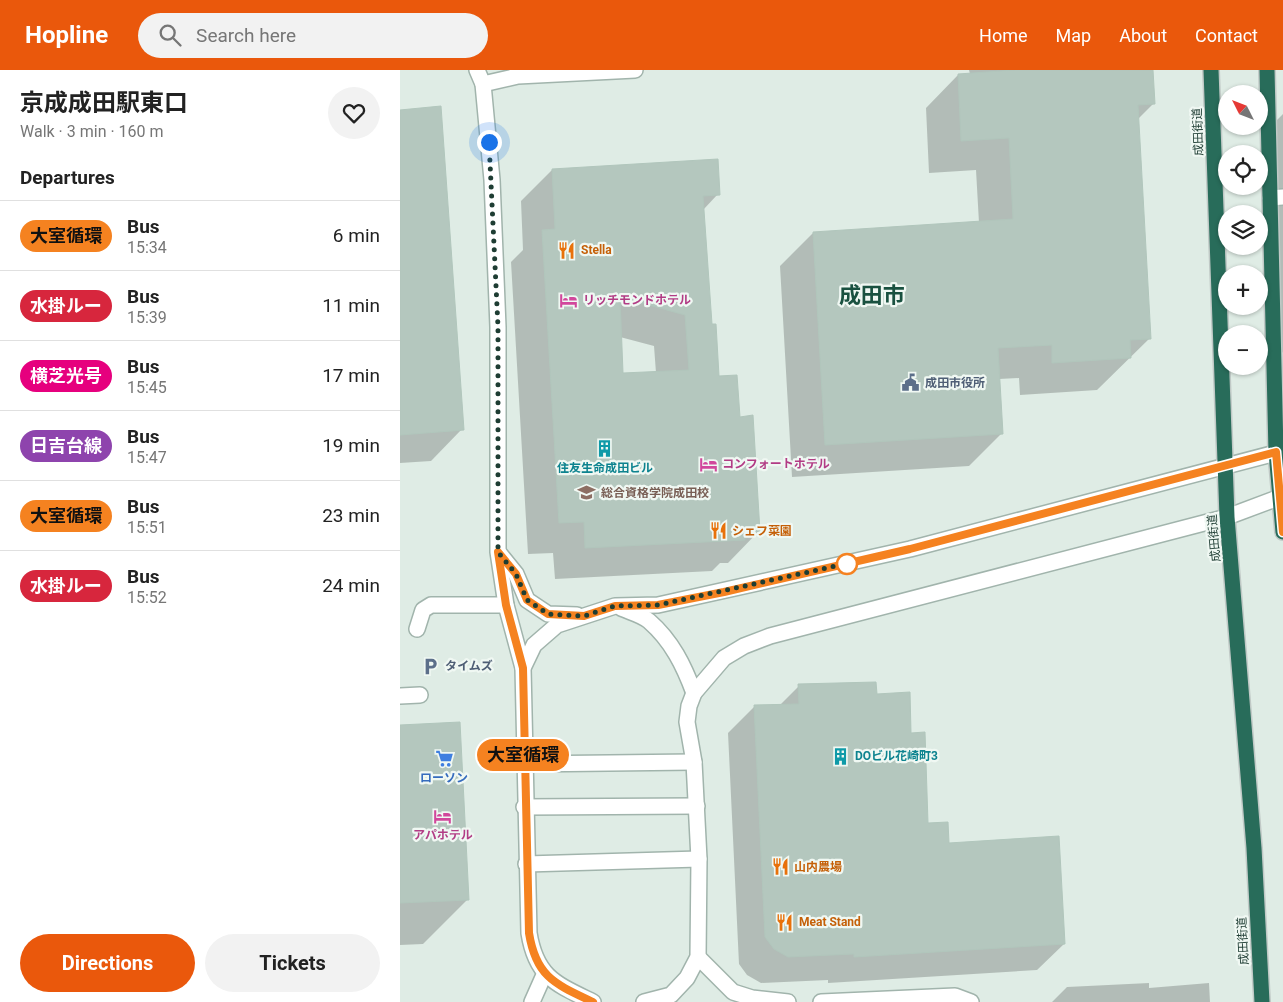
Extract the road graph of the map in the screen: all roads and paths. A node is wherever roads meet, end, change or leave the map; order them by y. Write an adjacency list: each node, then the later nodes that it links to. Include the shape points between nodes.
1 (635, 70): 4 (street)
2 (1211, 70): 8 (highway, 成田街道)
3 (1267, 70): 5 (highway)
4 (480, 77): 12 (street, via 492,180 498,327)
5 (1277, 198): 6 (highway)
6 (1279, 361): 7 (highway)
7 (1280, 451): 8 (street); 9 (highway)
8 (1226, 466): 10 (highway, 成田街道); 14 (street, via 910,549 724,592 658,605)
9 (1282, 497): 10 (street); 11 (highway)
10 (1227, 517): 18 (street, via 770,636 724,658); 36 (highway, 成田街道, via 1254,848)
11 (1283, 532)
12 (498, 552): 13 (street); 15 (street, via 516,574 527,600 548,614)
13 (506, 605): 16 (street, via 431,605 423,610); 17 (street)
14 (615, 606): 15 (street); 18 (street, via 648,620 666,639 682,660)
15 (584, 616): 17 (street, via 546,633 534,644)
16 (417, 629)
17 (523, 668): 22 (street)
18 (694, 693): 21 (street, via 687,722)
19 (420, 695): 20 (street)
20 (400, 696)
21 (694, 762): 22 (street); 23 (street)
22 (524, 764): 24 (street)
23 (696, 806): 24 (street); 25 (street)
24 (524, 807): 26 (street)
25 (699, 859): 26 (street); 27 (street)
26 (526, 864): 28 (street, via 531,950)
27 (698, 957): 29 (street); 33 (street, via 733,992 752,998)
28 (544, 975): 30 (street); 31 (street)
29 (676, 999): 32 (street)
30 (532, 1002)
31 (593, 1002)
32 (644, 1002)
33 (788, 1002)
34 (821, 1002): 35 (street, via 955,996)
35 (971, 1002)
36 (1262, 1002)

